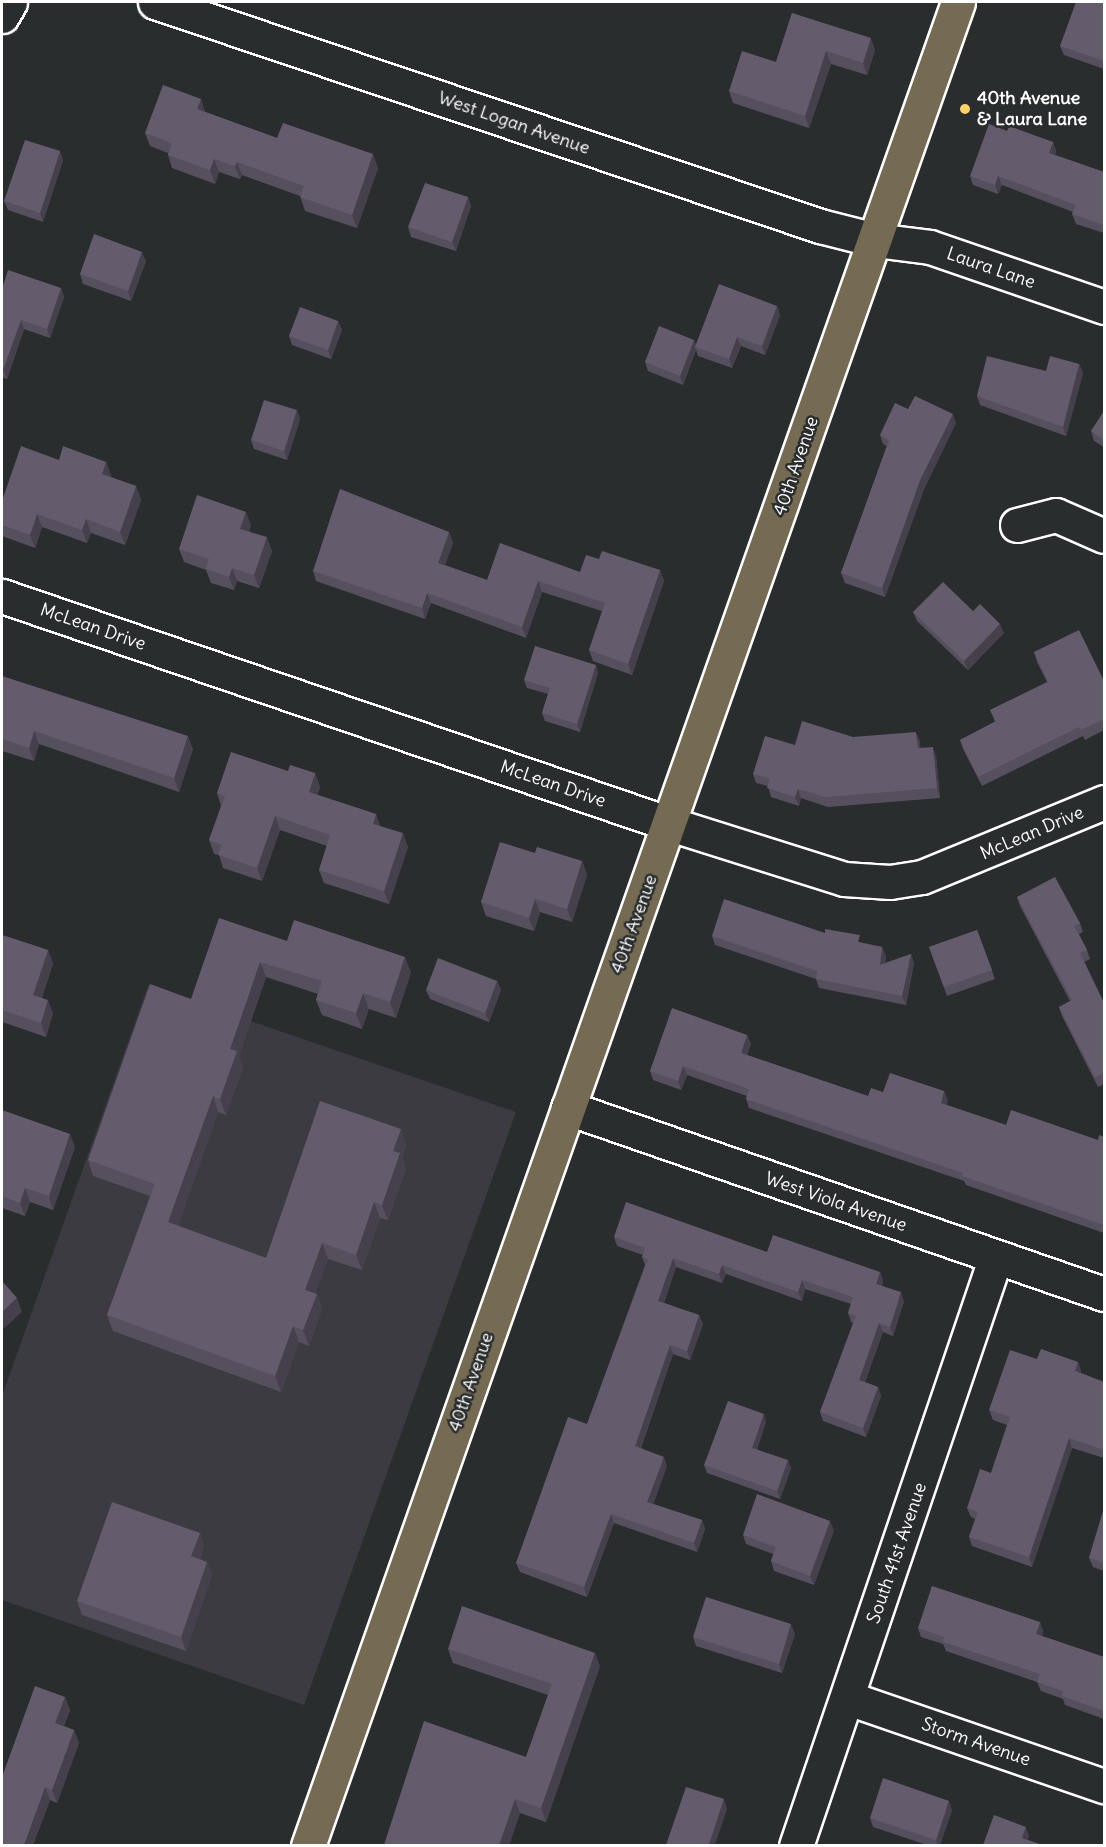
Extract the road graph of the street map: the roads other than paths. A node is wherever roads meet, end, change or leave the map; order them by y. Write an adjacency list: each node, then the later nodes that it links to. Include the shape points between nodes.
1 (10, 2): 4 (street)
2 (155, 2): 5 (street, West Logan Avenue, via 820,226)
3 (958, 2): 5 (main road, 40th Avenue)
4 (2, 16)
5 (875, 240): 6 (street, Laura Lane, via 930,247); 11 (main road, 40th Avenue)
6 (1104, 307)
7 (1017, 525): 8 (street, via 1056,515)
8 (1104, 536)
9 (2, 596): 11 (street, McLean Drive)
10 (1104, 802): 11 (street, McLean Drive, via 944,869 890,882 844,879)
11 (670, 824): 12 (main road, 40th Avenue)
12 (568, 1108): 13 (street, West Viola Avenue); 17 (main road, 40th Avenue)
13 (995, 1259): 14 (street, West Viola Avenue); 15 (street, South 41st Avenue)
14 (1104, 1294)
15 (848, 1698): 16 (street, Storm Avenue); 18 (street, South 41st Avenue)
16 (1104, 1786)
17 (308, 1845)
18 (796, 1845)

